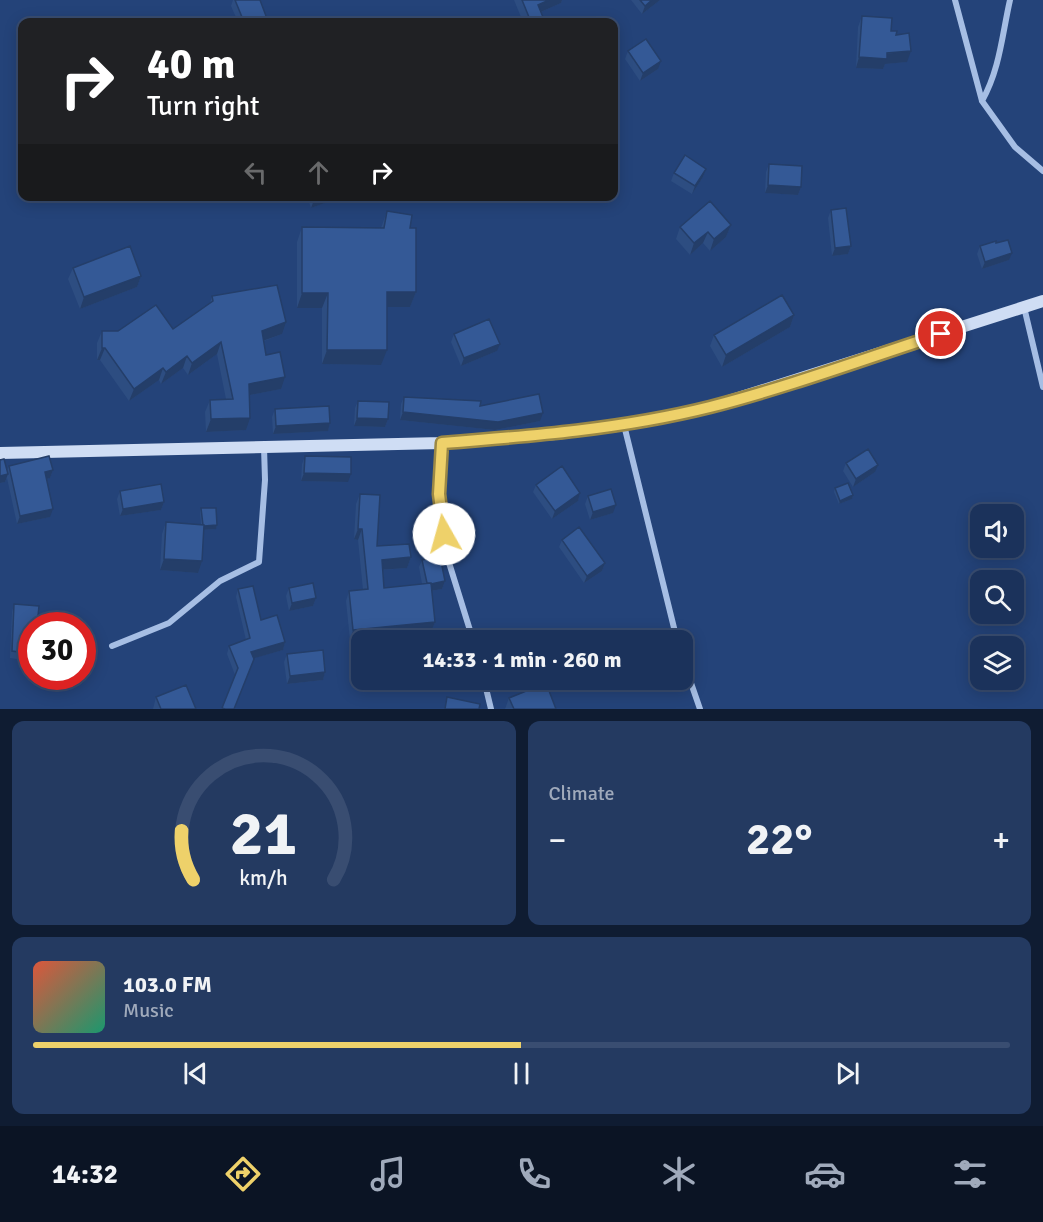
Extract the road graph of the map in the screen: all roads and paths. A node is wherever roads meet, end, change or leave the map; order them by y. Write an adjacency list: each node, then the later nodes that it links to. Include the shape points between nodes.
1 (955, 0): 3 (street)
2 (1010, 0): 3 (street, via 992,83)
3 (981, 101): 4 (street, via 1015,147)
4 (1043, 171)
5 (1043, 301): 6 (main road)
6 (1024, 307): 7 (street); 8 (main road, via 721,404)
7 (1043, 387)
8 (624, 424): 9 (main road); 13 (street)
9 (442, 443): 10 (main road); 12 (street, via 439,494 446,553)
10 (264, 446): 11 (main road); 14 (street, via 259,562 220,581 169,622)
11 (0, 453)
12 (471, 630)
13 (675, 630)
14 (112, 646)
15 (693, 689): 18 (street)
16 (486, 690): 17 (street)
17 (491, 709)
18 (700, 709)

